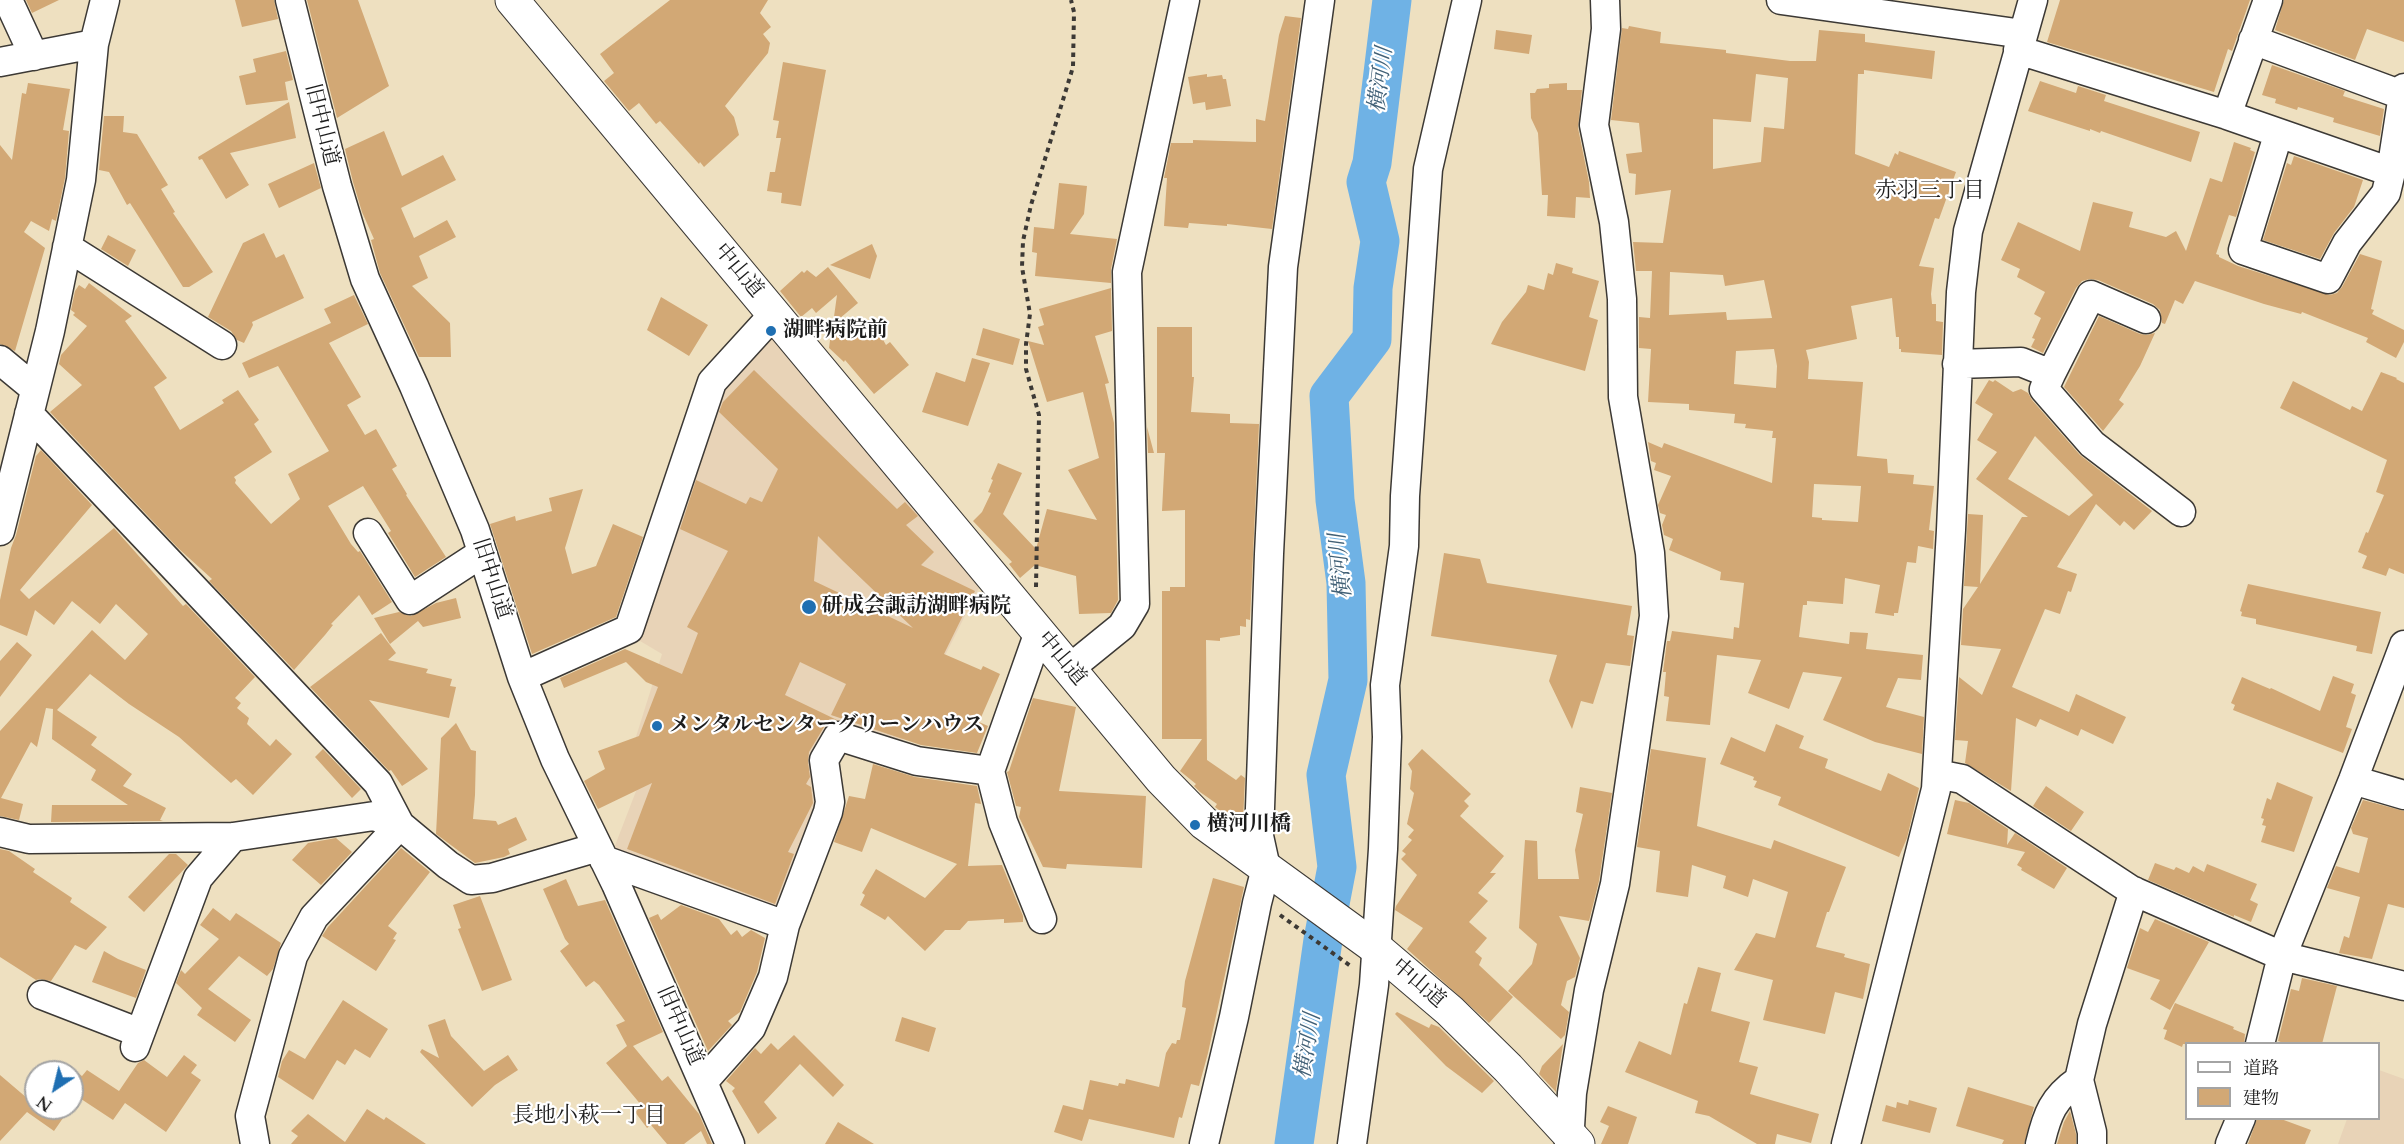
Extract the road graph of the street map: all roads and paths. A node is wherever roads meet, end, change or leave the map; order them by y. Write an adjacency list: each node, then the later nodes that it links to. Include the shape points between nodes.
1 (8, 0): 16 (street)
2 (105, 0): 15 (street)
3 (290, 0): 33 (street, 旧中山道, via 365,279 414,386)
4 (512, 0): 23 (highway, 中山道)
5 (1071, 0): 34 (path, via 1072,67 1023,241 1022,267 1030,314 1026,369 1039,415 1036,593)
6 (1185, 0): 36 (street, via 1127,272 1135,604 1122,626)
7 (1320, 0): 46 (street, via 1283,267 1259,836)
8 (1467, 0): 50 (street, via 1428,169 1404,546 1385,685 1386,748)
9 (1605, 0): 58 (street, via 1606,29 1594,125 1614,222 1622,299 1623,397 1650,553 1654,616 1615,884 1589,990 1572,1093)
10 (1781, 0): 14 (street)
11 (2033, 0): 14 (street)
12 (2268, 0): 13 (street)
13 (2253, 40): 18 (street); 19 (street)
14 (2020, 42): 19 (street); 27 (street, via 1968,231)
15 (94, 44): 16 (street); 22 (street, via 81,180)
16 (34, 56): 17 (street)
17 (0, 62)
18 (2403, 91): 21 (street)
19 (2227, 116): 20 (street)
20 (2278, 135): 21 (street); 21 (street, via 2242,250 2328,279 2347,243 2385,193)
21 (2391, 172)
22 (67, 247): 25 (street); 29 (street)
23 (774, 314): 34 (highway, 中山道); 37 (street, via 712,382 629,629)
24 (2146, 319): 28 (street, via 2091,295)
25 (222, 345)
26 (0, 360): 29 (street)
27 (1957, 364): 28 (street, via 2021,362); 39 (street)
28 (2051, 374): 30 (street, via 2044,389 2092,444)
29 (32, 402): 31 (street); 42 (street, via 378,783)
30 (2181, 512)
31 (0, 531)
32 (368, 533): 33 (street, via 410,600)
33 (482, 553): 37 (street, 旧中山道)
34 (1031, 624): 36 (highway, 中山道); 38 (street)
35 (2402, 655): 40 (street)
36 (1069, 669): 46 (highway, 中山道, via 1161,779 1203,823)
37 (522, 677): 45 (street, 旧中山道, via 555,759)
38 (990, 771): 48 (street, via 1003,822); 49 (street, via 917,761 838,736 824,760 828,812)
39 (1937, 774): 47 (street, via 1962,780); 63 (street)
40 (2353, 780): 41 (street); 51 (street)
41 (2404, 795)
42 (400, 825): 44 (street, via 374,816); 45 (street, via 471,880); 59 (street, via 314,917 293,956 250,1116)
43 (0, 832): 44 (street, via 28,839)
44 (234, 837): 53 (street, via 198,878 137,1040)
45 (601, 853): 49 (street); 56 (street, 旧中山道)
46 (1275, 887): 50 (highway, 中山道); 50 (path); 61 (street, via 1257,903)
47 (2134, 891): 51 (street); 55 (street, via 2092,1024)
48 (1042, 919)
49 (785, 925): 56 (street, via 773,977 752,1028)
50 (1366, 953): 58 (highway, 中山道, via 1450,1011); 62 (street, via 1372,1000)
51 (2282, 956): 52 (street); 54 (street)
52 (2404, 986)
53 (42, 995)
54 (2260, 1042)
55 (2079, 1080): 64 (street, via 2061,1092); 65 (street)
56 (703, 1082): 60 (street, 旧中山道)
57 (2241, 1120): 66 (street)
58 (1573, 1141)
59 (255, 1144)
60 (730, 1144)
61 (1204, 1144)
62 (1352, 1144)
63 (1846, 1144)
64 (2040, 1144)
65 (2092, 1144)
66 (2230, 1144)

